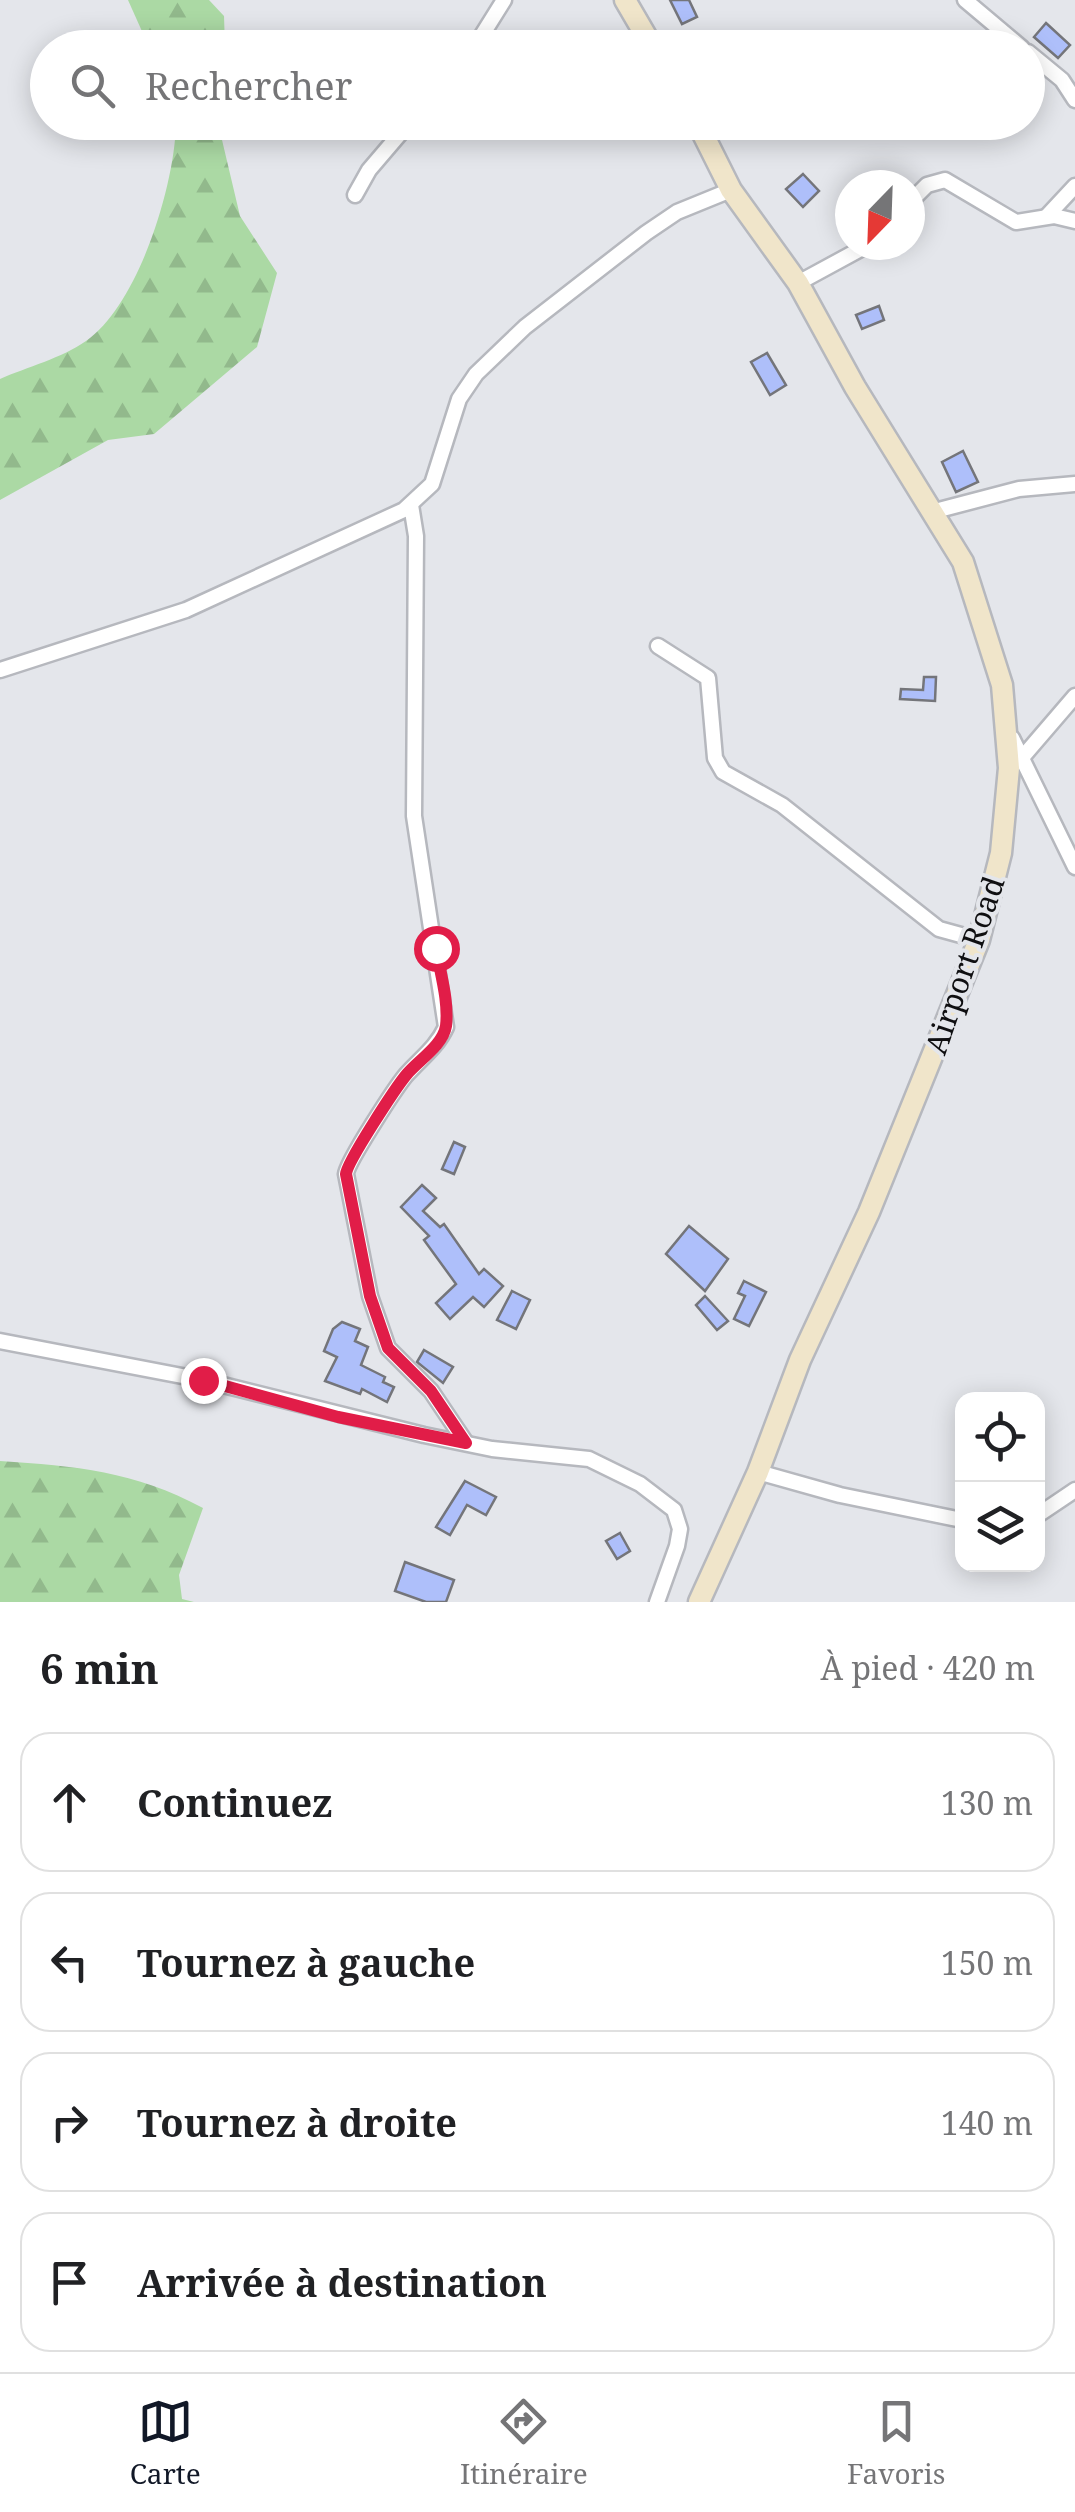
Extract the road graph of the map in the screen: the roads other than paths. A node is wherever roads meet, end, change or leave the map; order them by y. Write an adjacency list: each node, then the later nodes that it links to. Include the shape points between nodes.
1 (504, 0): 4 (street)
2 (625, 0): 5 (main road)
3 (964, 0): 6 (street)
4 (485, 30)
5 (642, 30)
6 (1001, 30)
7 (1045, 66): 8 (street)
8 (1075, 100)
9 (394, 140): 14 (street)
10 (706, 140): 13 (main road, Airport Road)
11 (1075, 186): 15 (street)
12 (925, 187): 15 (street, via 944,180 1010,220)
13 (731, 190): 18 (main road, Airport Road); 20 (street, via 646,233 476,374 459,399 432,484)
14 (356, 195)
15 (1046, 216): 16 (street)
16 (1075, 221)
17 (840, 260): 18 (street)
18 (798, 283): 21 (main road, Airport Road)
19 (1075, 484): 21 (street, via 1019,489)
20 (412, 504): 23 (street, via 186,610); 30 (street, via 414,816 446,1027 347,1161 346,1174 370,1296 388,1348 431,1391)
21 (935, 511): 25 (main road, Airport Road, via 981,613)
22 (658, 646): 28 (street, via 708,678 715,758 724,772 782,805 939,929)
23 (0, 670)
24 (1075, 696): 26 (street)
25 (1007, 724): 26 (street); 28 (main road, Airport Road, via 1001,853)
26 (1020, 760): 27 (street)
27 (1075, 867)
28 (979, 940): 31 (main road, Airport Road)
29 (0, 1341): 30 (street, via 184,1376)
30 (466, 1443): 35 (street, via 589,1458 674,1510 677,1546)
31 (758, 1472): 34 (street); 36 (main road, Airport Road)
32 (1075, 1490): 33 (street)
33 (1045, 1510)
34 (955, 1519)
35 (656, 1602)
36 (699, 1602)

